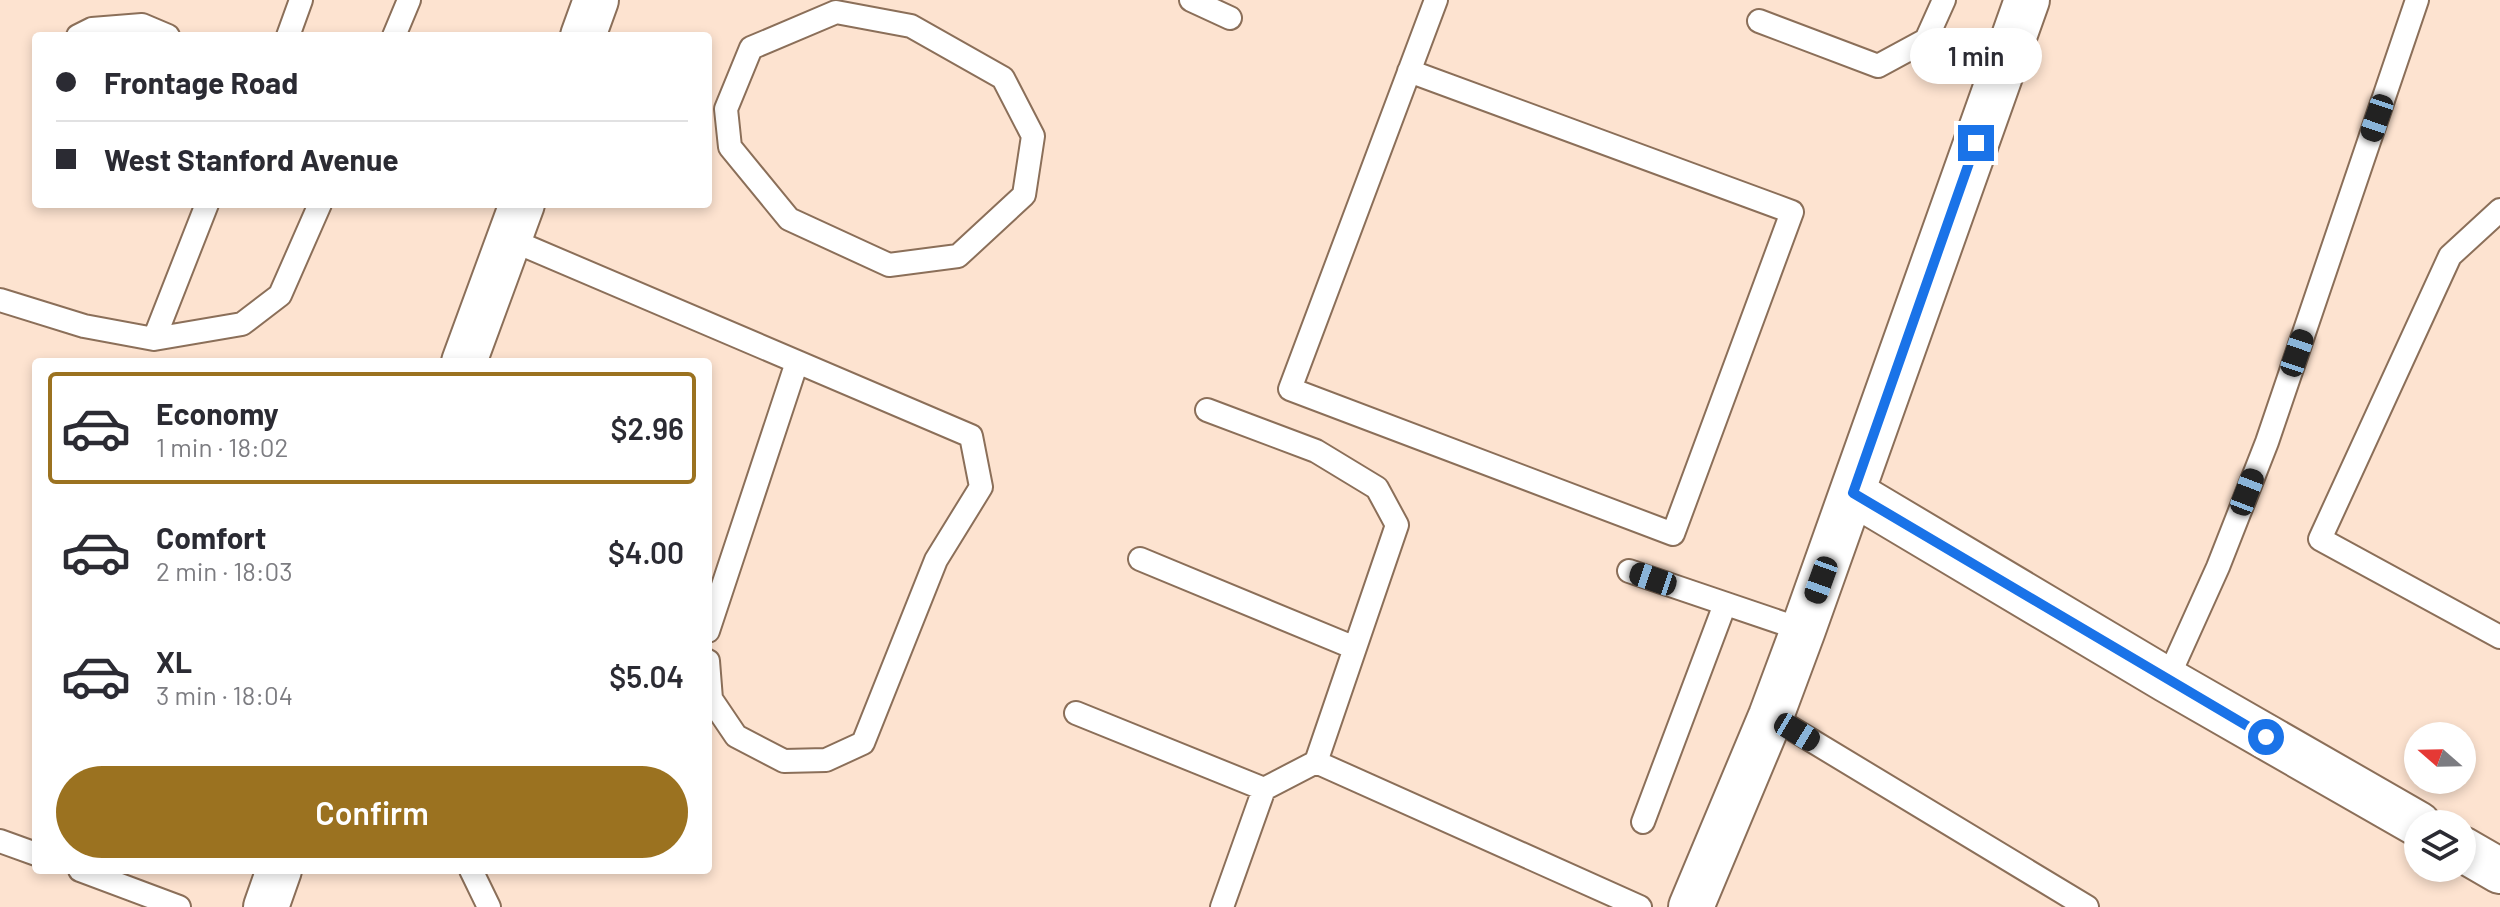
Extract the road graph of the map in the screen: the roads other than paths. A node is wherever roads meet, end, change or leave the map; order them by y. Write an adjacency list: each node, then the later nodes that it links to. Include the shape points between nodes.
1 (301, 0): 13 (lane)
2 (409, 0): 14 (lane)
3 (596, 0): 15 (street)
4 (1191, 0): 9 (lane)
5 (1436, 0): 16 (lane)
6 (1944, 0): 10 (lane, via 1926,40 1878,66)
7 (2027, 0): 27 (street)
8 (2417, 0): 35 (lane, via 2267,442)
9 (1230, 18)
10 (1759, 21)
11 (86, 32): 12 (lane, via 142,25)
12 (159, 32)
13 (289, 32)
14 (396, 32)
15 (584, 32)
16 (1409, 71): 16 (lane, via 1290,389 1673,534 1792,212)
17 (717, 125): 17 (lane, via 789,219 889,265 958,256 1024,195 1033,136 1003,78 911,26 836,12 751,48)
18 (200, 208): 23 (lane)
19 (318, 208): 23 (lane, via 280,295 242,324)
20 (2500, 210): 33 (lane, via 2450,256 2320,539)
21 (515, 222): 24 (street); 25 (lane)
22 (0, 300): 23 (lane, via 84,326)
23 (154, 339)
24 (465, 358)
25 (797, 362): 31 (lane); 36 (lane, via 971,436 981,487 936,560 863,743 826,760 784,761 736,736)
26 (1207, 410): 34 (lane, via 1316,451 1377,488 1397,525)
27 (1853, 493): 32 (street); 35 (street)
28 (1140, 559): 34 (lane)
29 (1629, 571): 30 (lane)
30 (1725, 604): 32 (lane); 42 (lane)
31 (712, 619)
32 (1803, 630): 38 (street)
33 (2500, 637)
34 (1355, 648): 39 (lane)
35 (2167, 680): 41 (street)
36 (712, 700)
37 (1076, 713): 40 (lane)
38 (1771, 716): 55 (street); 56 (lane)
39 (1316, 762): 40 (lane); 54 (lane)
40 (1264, 789): 53 (lane)
41 (2404, 816)
42 (1643, 822)
43 (0, 841): 44 (lane)
44 (32, 853)
45 (2476, 857): 46 (street)
46 (2500, 871)
47 (91, 874): 50 (lane)
48 (278, 874): 51 (street)
49 (473, 874): 52 (lane)
50 (179, 907)
51 (266, 907)
52 (489, 907)
53 (1222, 907)
54 (1640, 907)
55 (1691, 907)
56 (2087, 907)

